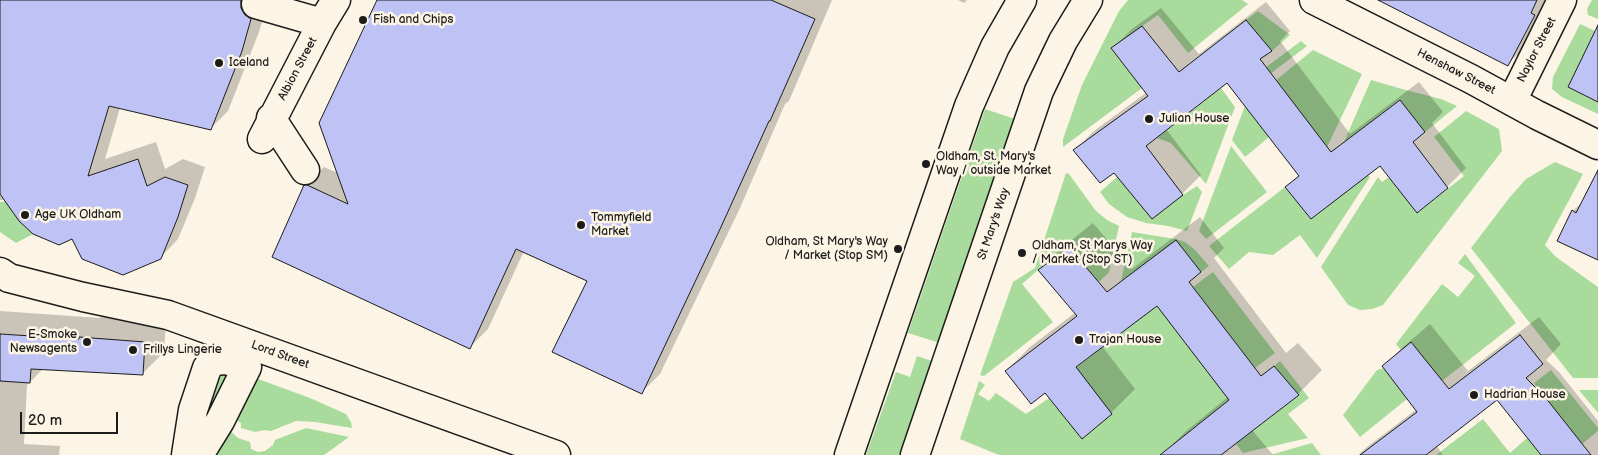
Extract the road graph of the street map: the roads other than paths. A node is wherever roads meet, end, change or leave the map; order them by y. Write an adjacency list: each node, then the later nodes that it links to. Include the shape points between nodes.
1 (336, 0): 7 (street, Albion Street)
2 (1022, 0): 17 (street, via 995,47 969,106)
3 (1088, 0): 18 (street, St Mary's Way, via 1063,41 1039,91)
4 (1314, 0): 8 (street, Henshaw Street)
5 (1562, 0): 8 (street, Naylor Street)
6 (256, 4): 7 (street)
7 (322, 23): 10 (street, Albion Street, via 267,128)
8 (1512, 101): 9 (street, Henshaw Street)
9 (1598, 145)
10 (305, 170)
11 (0, 272): 16 (street, Lord Street, via 9,278 83,297 168,315)
12 (230, 427): 13 (street); 13 (street, via 244,366 226,360 214,361 207,368 193,410); 15 (street)
13 (177, 434): 14 (street)
14 (186, 455)
15 (199, 455)
16 (556, 455)
17 (849, 455)
18 (915, 455)

